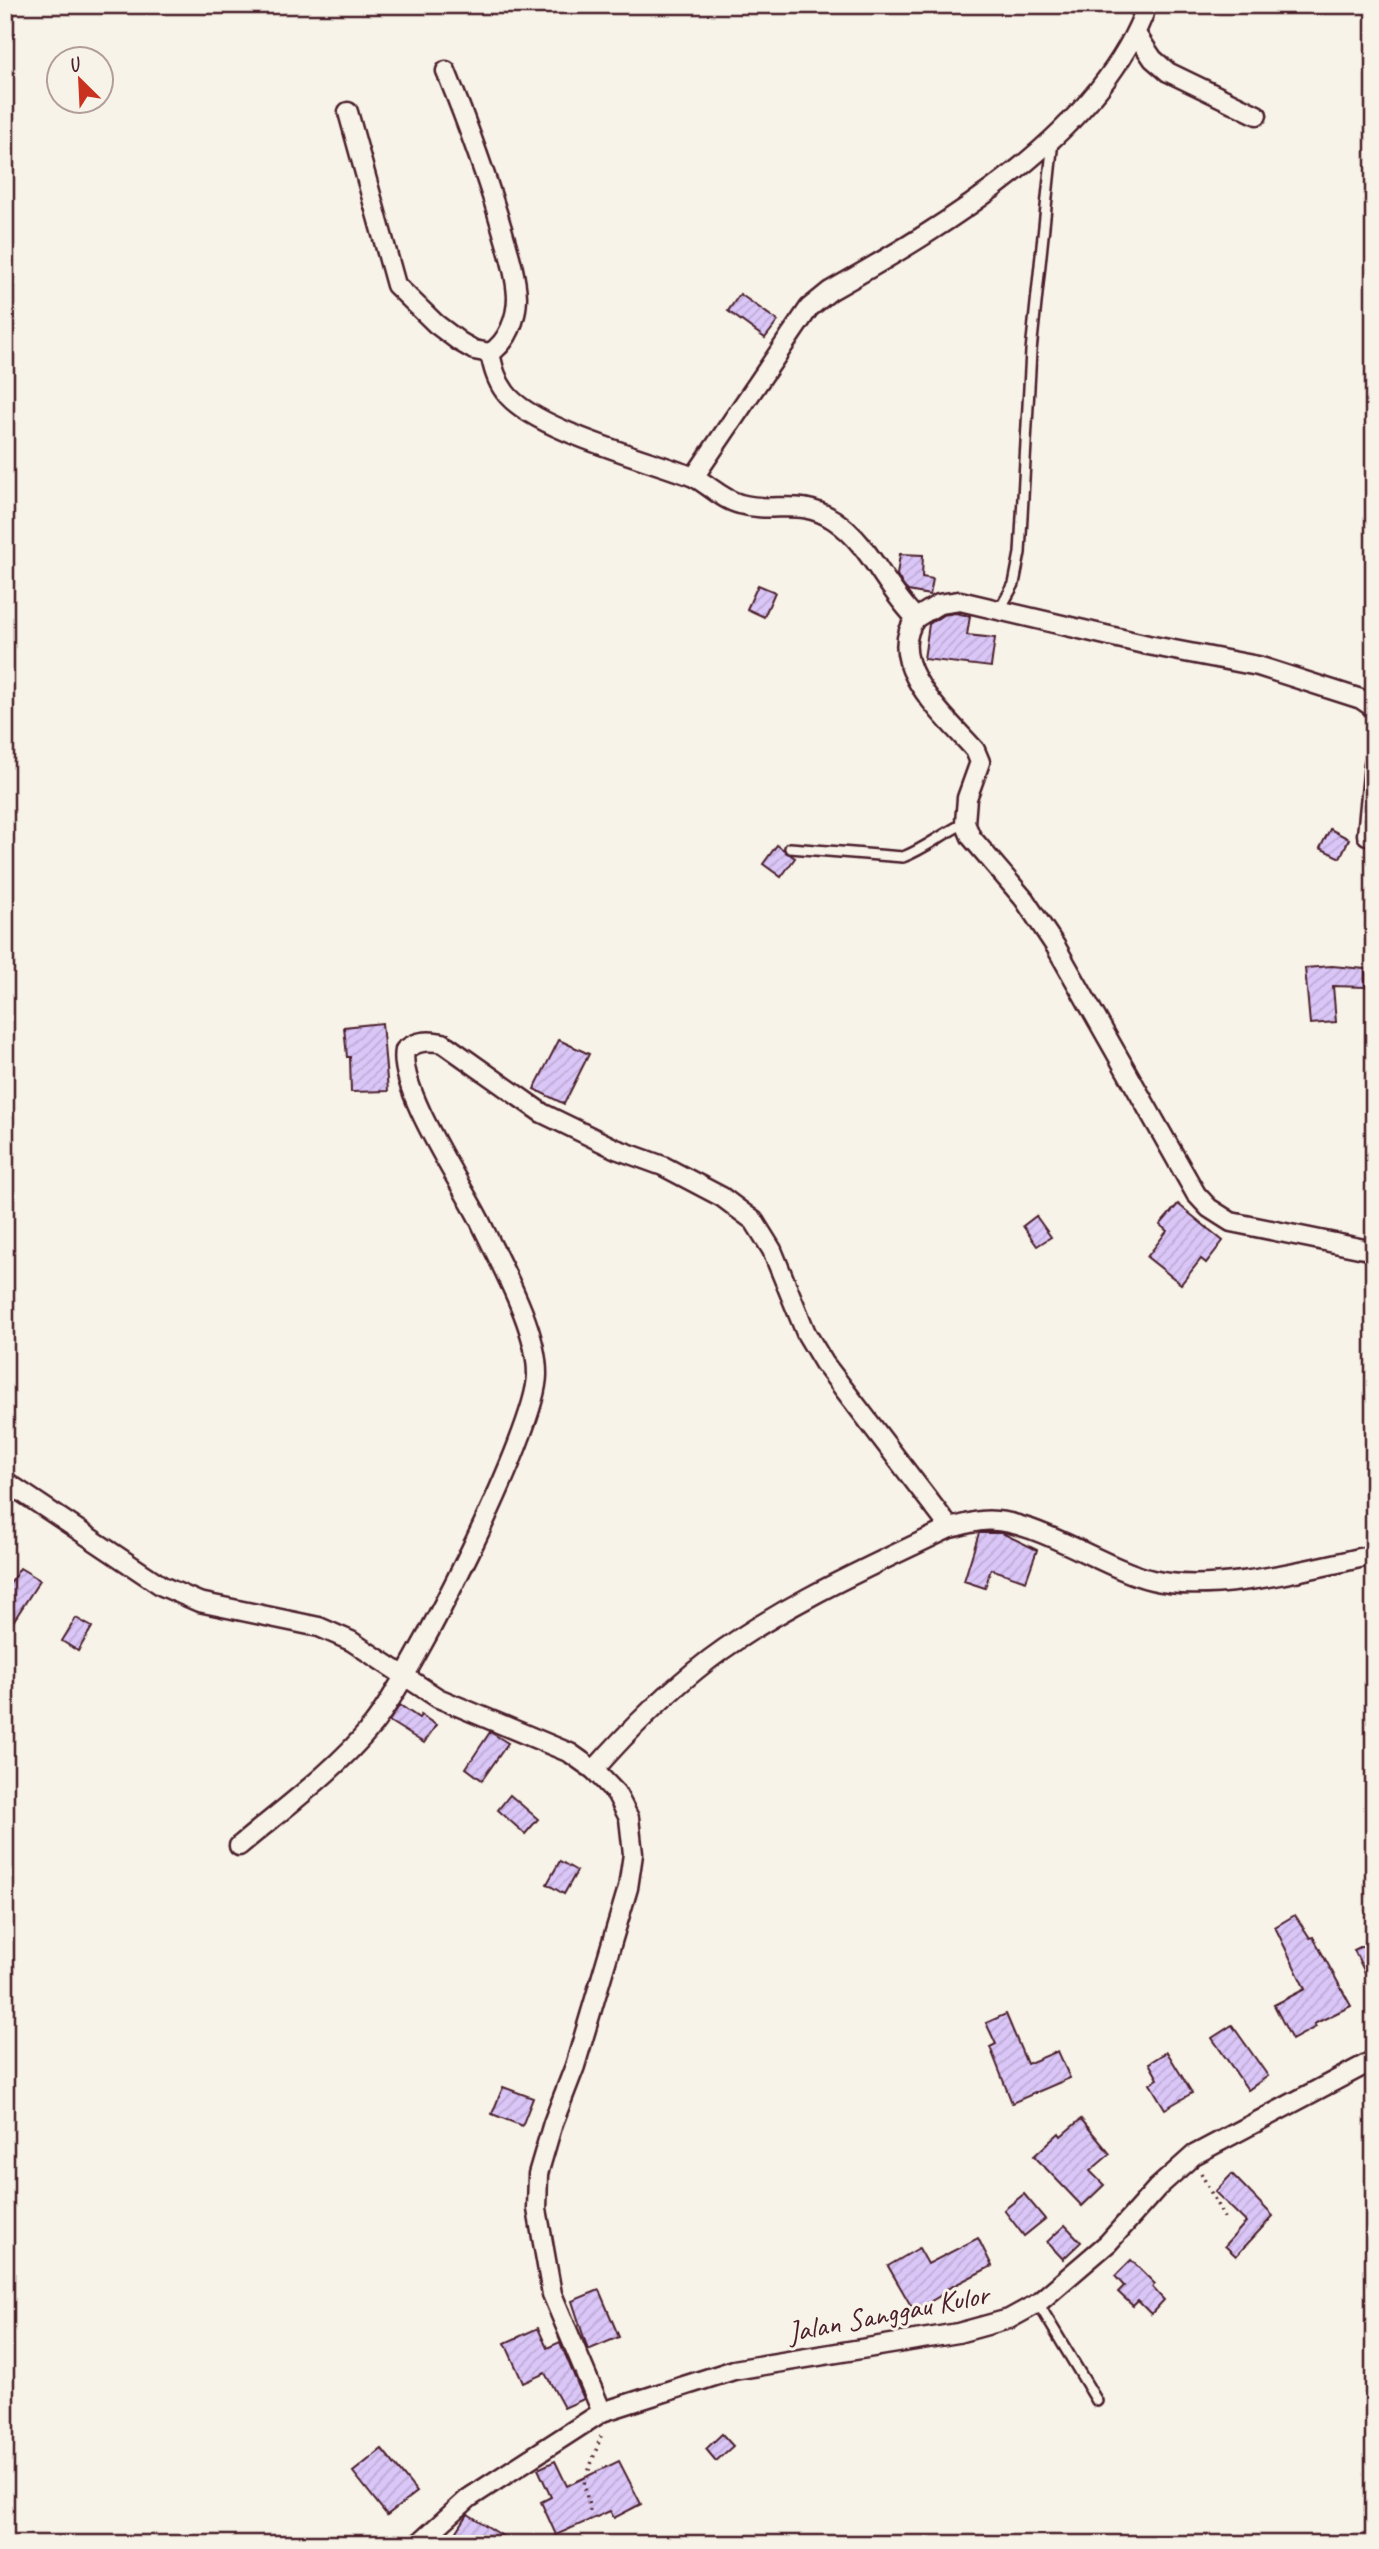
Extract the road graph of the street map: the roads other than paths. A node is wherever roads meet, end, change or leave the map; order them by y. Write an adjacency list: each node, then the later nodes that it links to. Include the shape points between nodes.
1 (1147, 5): 2 (street)
2 (1136, 34): 5 (street, via 1168,72); 6 (street, via 1099,88)
3 (446, 71): 7 (street, via 480,156 516,284 516,312 508,334)
4 (348, 112): 7 (street, via 396,285 460,342)
5 (1257, 115)
6 (1053, 139): 8 (street, via 983,194 809,308); 9 (lane, via 1031,351 1020,553 1014,584)
7 (490, 353): 8 (street, via 506,395 530,414)
8 (694, 477): 10 (street, via 741,505 797,506 833,520 862,546)
9 (1000, 609): 10 (street, via 948,602); 11 (street, via 1258,666 1361,699)
10 (916, 618): 13 (street, via 906,643 911,668 921,688 975,750 980,762 967,798)
11 (1374, 708)
12 (1374, 764): 14 (street)
13 (965, 823): 15 (lane, via 903,858); 16 (street, via 981,852 1024,899 1056,947 1189,1182 1209,1208 1231,1223)
14 (1367, 835)
15 (790, 848)
16 (1374, 1251)
17 (5, 1481): 20 (street, via 162,1586 199,1602 319,1627 351,1641)
18 (950, 1528): 19 (street, via 983,1520 1026,1527 1133,1574 1181,1584 1233,1581); 20 (street, via 824,1363 754,1221 722,1197 663,1166 542,1113 443,1043 414,1043 405,1050 402,1063 412,1094 508,1283 535,1348 538,1376 529,1414 501,1481); 21 (street, via 763,1624 710,1660 631,1727)
19 (1374, 1555)
20 (403, 1678): 21 (street, via 438,1698 570,1753); 22 (street, via 373,1725 348,1752)
21 (594, 1770): 26 (street, via 616,1793 629,1818 633,1854 614,1941 538,2174 537,2209 552,2294)
22 (239, 1846)
23 (1374, 2060): 24 (street, Jalan Sanggau Kulor, via 1194,2155 1108,2243)
24 (1038, 2303): 25 (lane); 26 (street, Jalan Sanggau Kulor, via 1009,2319 958,2333 734,2370)
25 (1097, 2400)
26 (602, 2412): 27 (street, Jalan Sanggau Kulor, via 469,2498)
27 (418, 2544)

